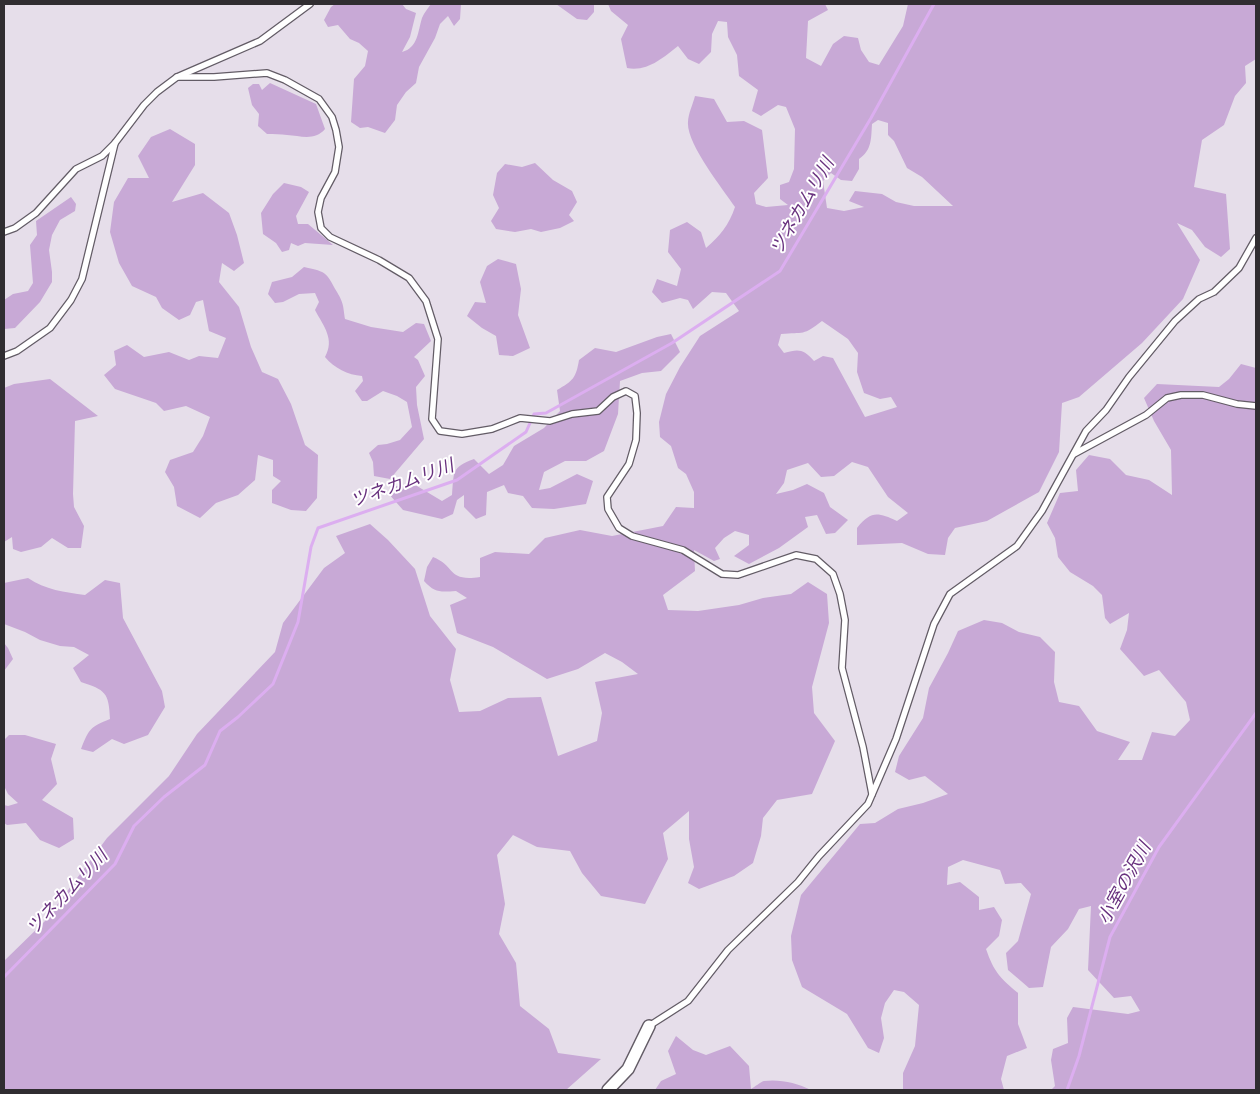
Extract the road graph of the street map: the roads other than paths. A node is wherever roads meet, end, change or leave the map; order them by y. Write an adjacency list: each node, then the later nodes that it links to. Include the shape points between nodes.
1 (310, 4): 2 (lane, via 260,42)
2 (176, 78): 3 (lane, via 157,92); 9 (lane, via 267,73 319,98 332,117 339,147 334,172 321,198 318,212 321,228 330,237 409,278 426,301 438,339 432,419 440,431 462,434 492,429 520,418 550,421 572,414 598,412 626,391 635,396 636,440 629,464 608,496 608,509 619,528 632,536 682,550 722,574 738,575 796,554 816,559 833,574 846,620 842,668)
3 (115, 143): 4 (lane, via 102,156 76,169 36,213 16,228); 6 (lane, via 82,279 50,328 17,352)
4 (4, 232)
5 (1256, 238): 8 (lane, via 1239,268 1175,322 1086,431)
6 (4, 356)
7 (1256, 406): 8 (lane, via 1203,395 1167,398 1146,415)
8 (1074, 454): 9 (lane, via 1042,511 1017,546 950,594 934,624 896,739)
9 (872, 794): 10 (lane, via 868,804 798,882 728,950 688,1001)
10 (650, 1026): 11 (street, via 628,1069)
11 (608, 1090)

